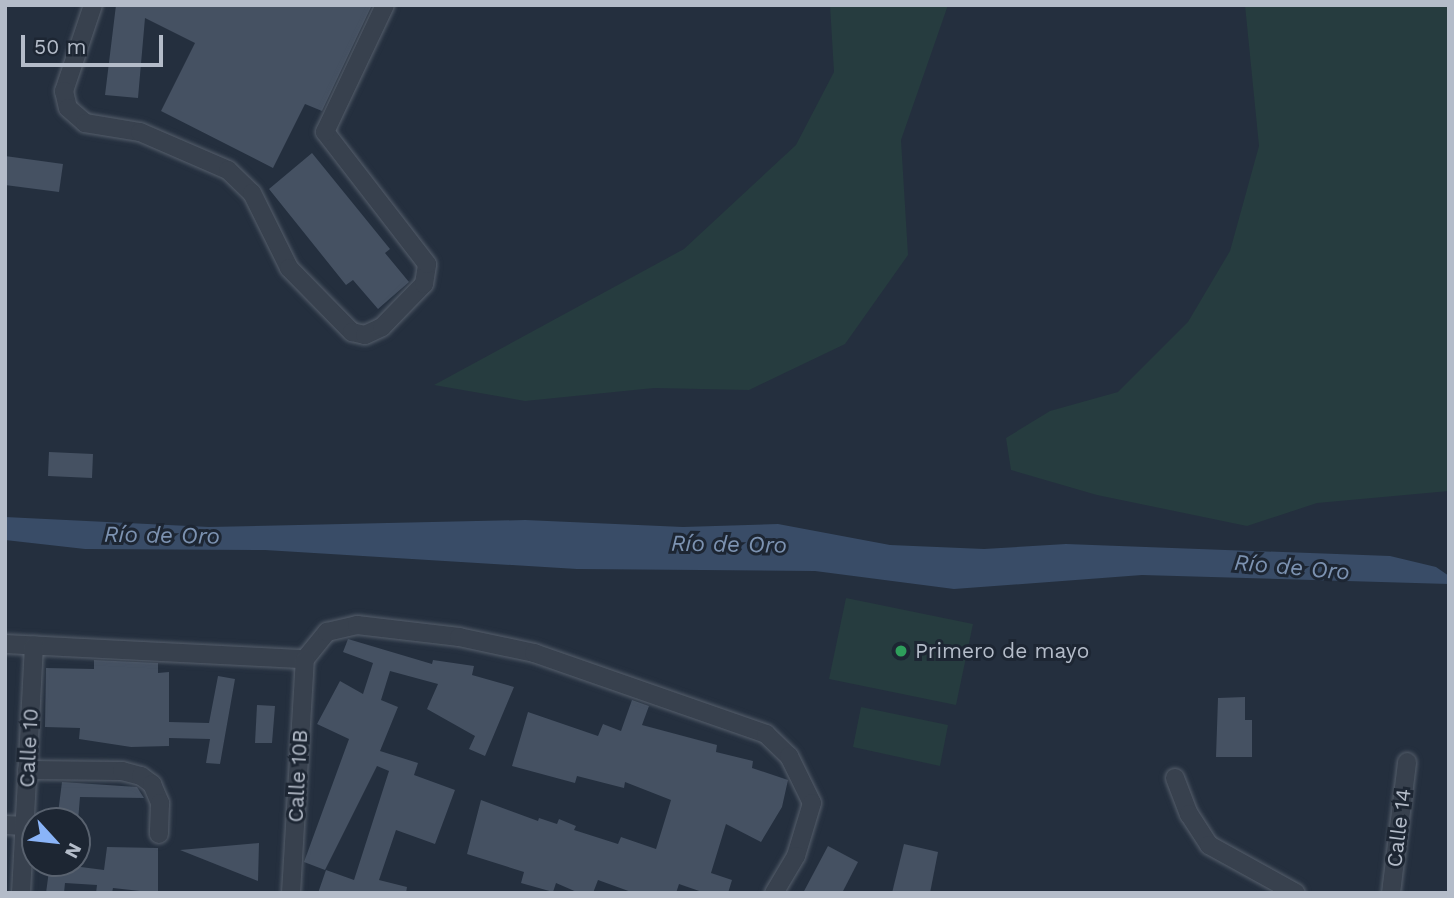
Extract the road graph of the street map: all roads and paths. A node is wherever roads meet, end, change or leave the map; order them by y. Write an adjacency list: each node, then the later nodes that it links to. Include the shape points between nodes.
1 (93, 5): 2 (street, via 64,91 68,108 85,122 140,132 228,170 252,193 289,268 352,332 365,335 382,327 424,284 427,264 325,132)
2 (386, 5)
3 (5, 644): 4 (street)
4 (34, 645): 5 (street); 7 (street, Calle 10)
5 (305, 659): 11 (street, Calle 10B); 12 (street, via 327,632 357,625 459,637 534,653 766,734 789,756 812,803 796,856)
6 (1407, 762): 14 (street, Calle 14)
7 (27, 770): 9 (street, Calle 10); 10 (street, via 122,771 141,776 152,784 160,803)
8 (1175, 778): 13 (street, via 1189,814 1209,845)
9 (25, 807)
10 (159, 834)
11 (291, 893)
12 (774, 893)
13 (1296, 893)
14 (1391, 893)

